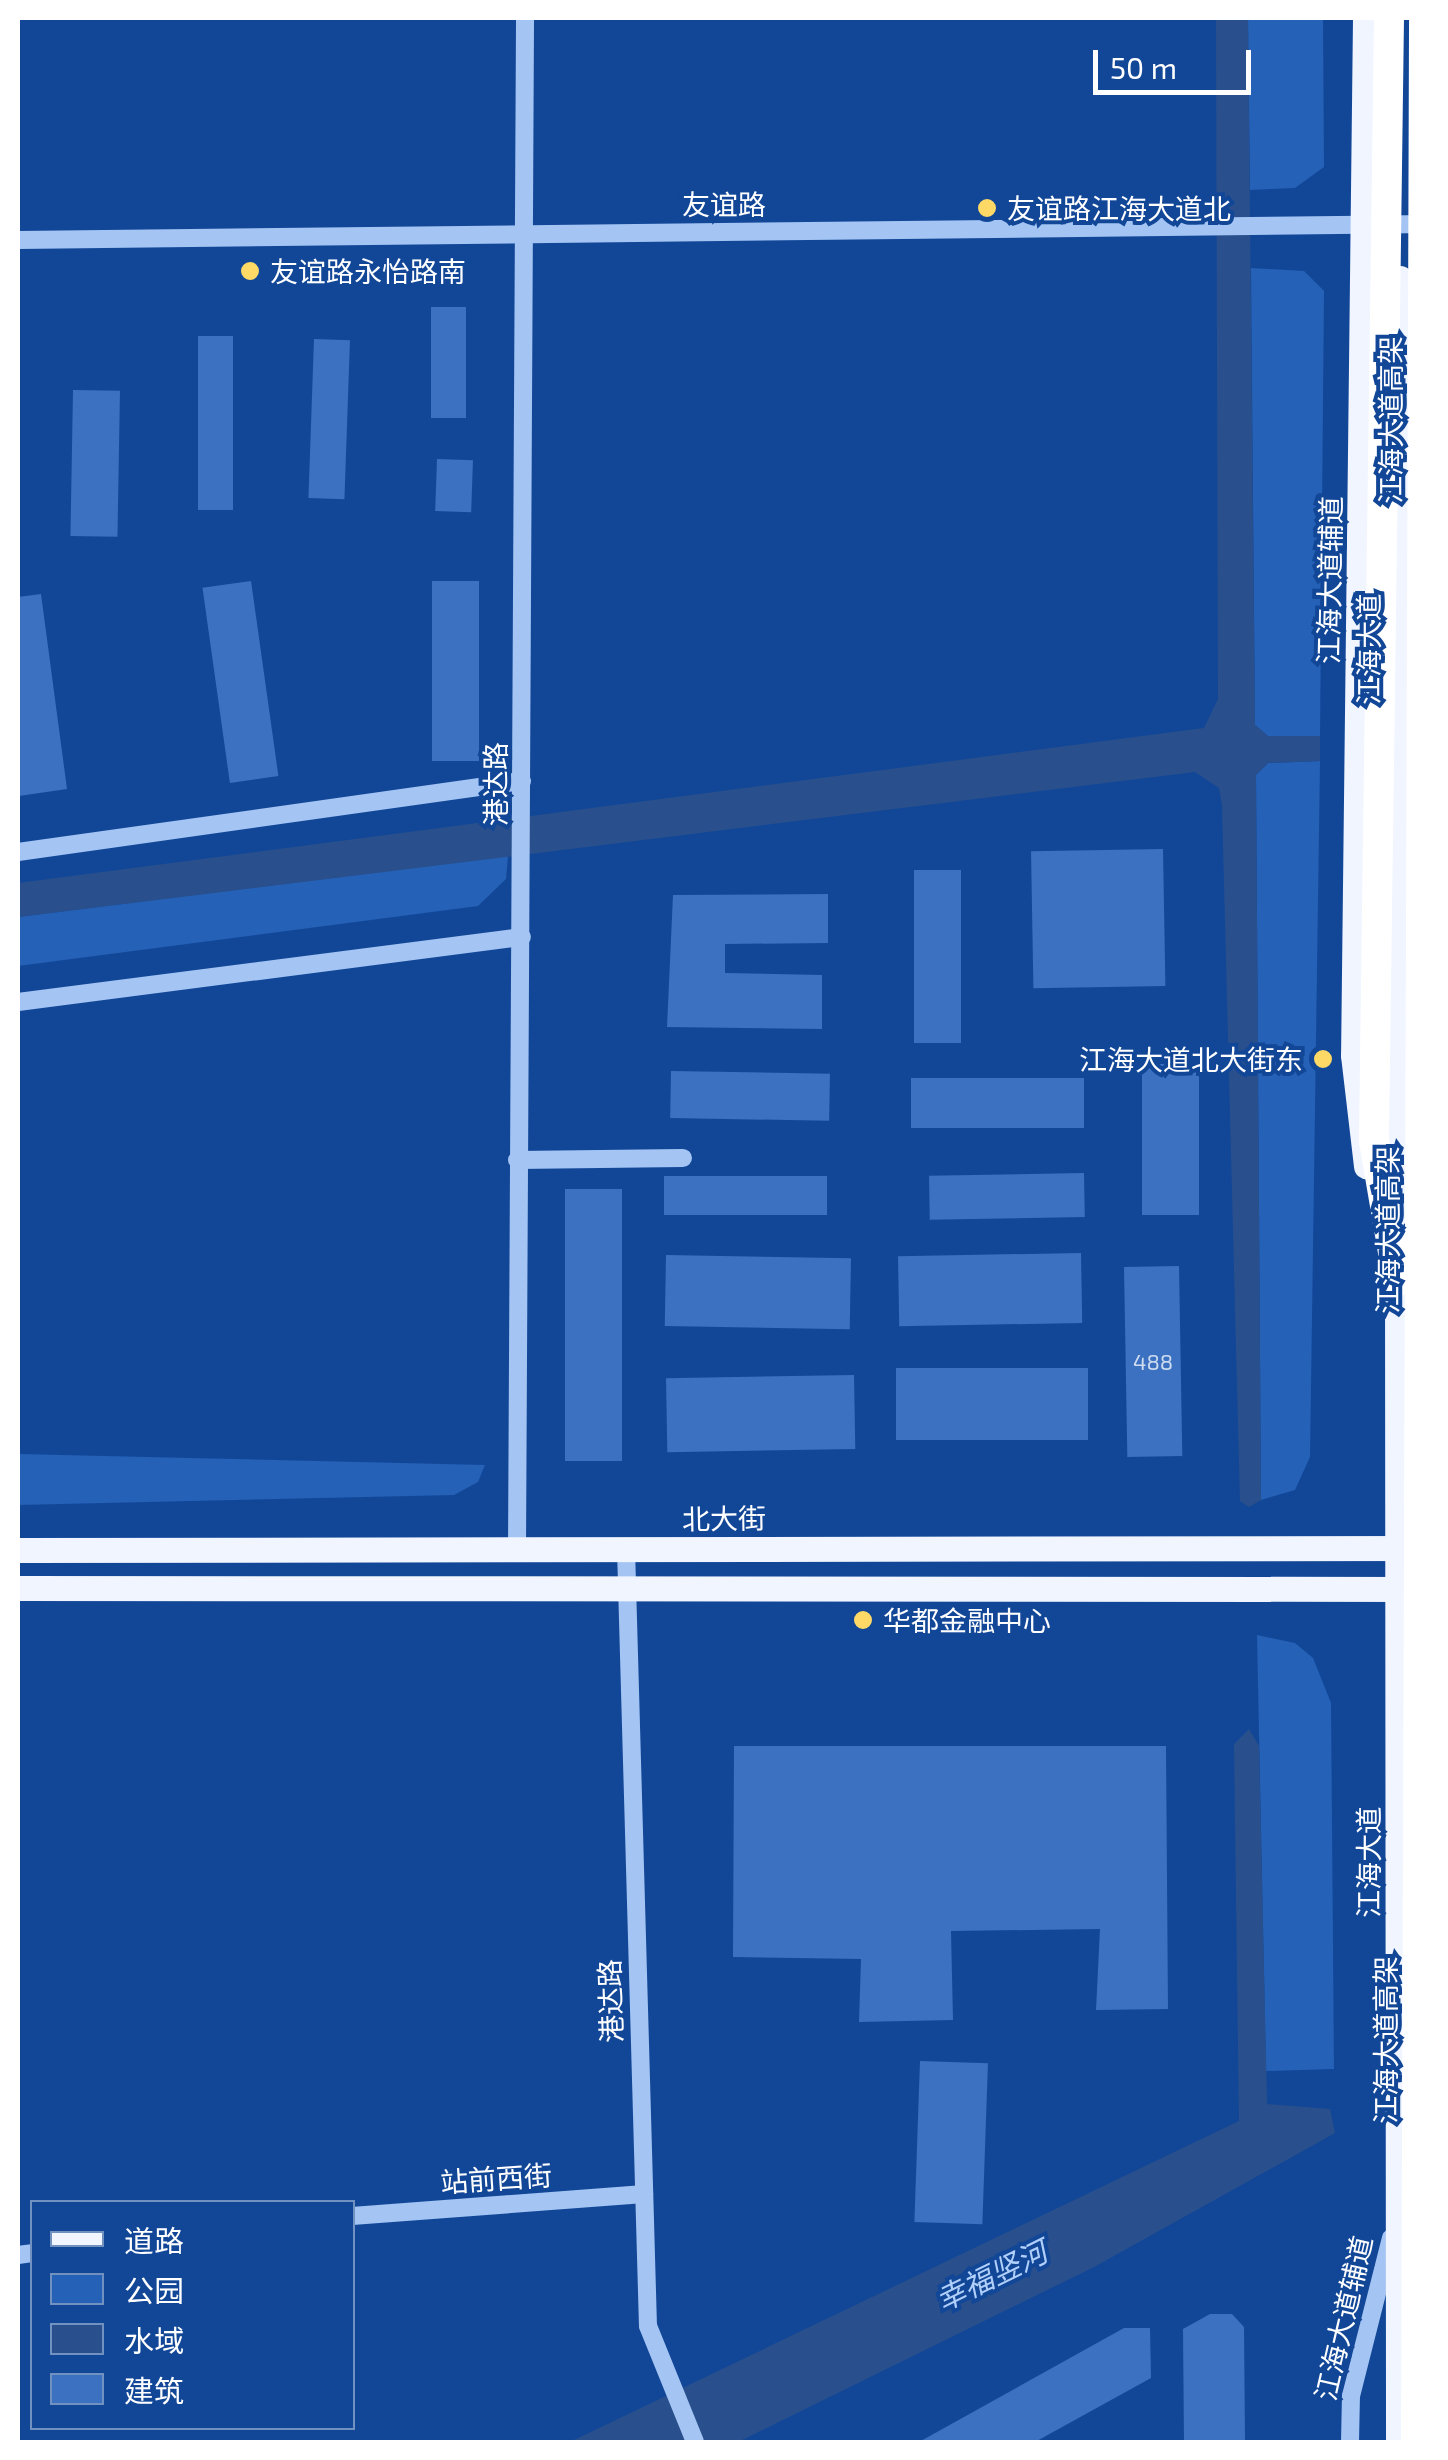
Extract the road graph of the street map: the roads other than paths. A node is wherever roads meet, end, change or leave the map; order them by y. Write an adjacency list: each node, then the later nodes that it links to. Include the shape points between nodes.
1 (525, 18): 9 (street, 港达路)
2 (1365, 18): 8 (main road, 江海大道辅道)
3 (1389, 18): 15 (highway)
4 (1402, 18): 6 (main road, 江海大道)
5 (1424, 18): 31 (highway, 江海大道高架)
6 (1400, 224): 7 (street, 友谊路); 8 (street, 友谊路); 18 (main road, 江海大道)
7 (1430, 224)
8 (1363, 226): 9 (street, 友谊路); 15 (main road, 江海大道辅道, via 1354,1055)
9 (525, 234): 10 (street, 友谊路); 11 (street, 港达路)
10 (18, 240)
11 (522, 781): 12 (street); 13 (street, 港达路)
12 (18, 852)
13 (522, 937): 14 (street); 17 (street, 港达路)
14 (18, 1002)
15 (1367, 1142): 18 (highway)
16 (683, 1158): 17 (street)
17 (517, 1160): 23 (street, 港达路)
18 (1398, 1282): 19 (main road, 江海大道)
19 (1397, 1547): 20 (main road, 北大街); 21 (main road, 北大街); 27 (main road, 江海大道)
20 (626, 1548): 23 (main road, 北大街); 24 (street, 港达路)
21 (1430, 1548)
22 (18, 1550): 23 (main road, 北大街)
23 (517, 1550)
24 (626, 1586): 25 (main road); 27 (main road); 28 (street, 港达路)
25 (18, 1588)
26 (1430, 1588): 27 (main road)
27 (1397, 1589): 29 (main road, 江海大道)
28 (644, 2194): 30 (street, 站前西街); 32 (street, 港达路, via 648,2326)
29 (1399, 2208): 33 (street, 江海大道辅道, via 1350,2396); 34 (main road, 江海大道)
30 (355, 2216)
31 (1416, 2352): 35 (highway); 36 (highway, 江海大道高架)
32 (694, 2442)
33 (1350, 2442)
34 (1398, 2442)
35 (1407, 2442)
36 (1416, 2442)

